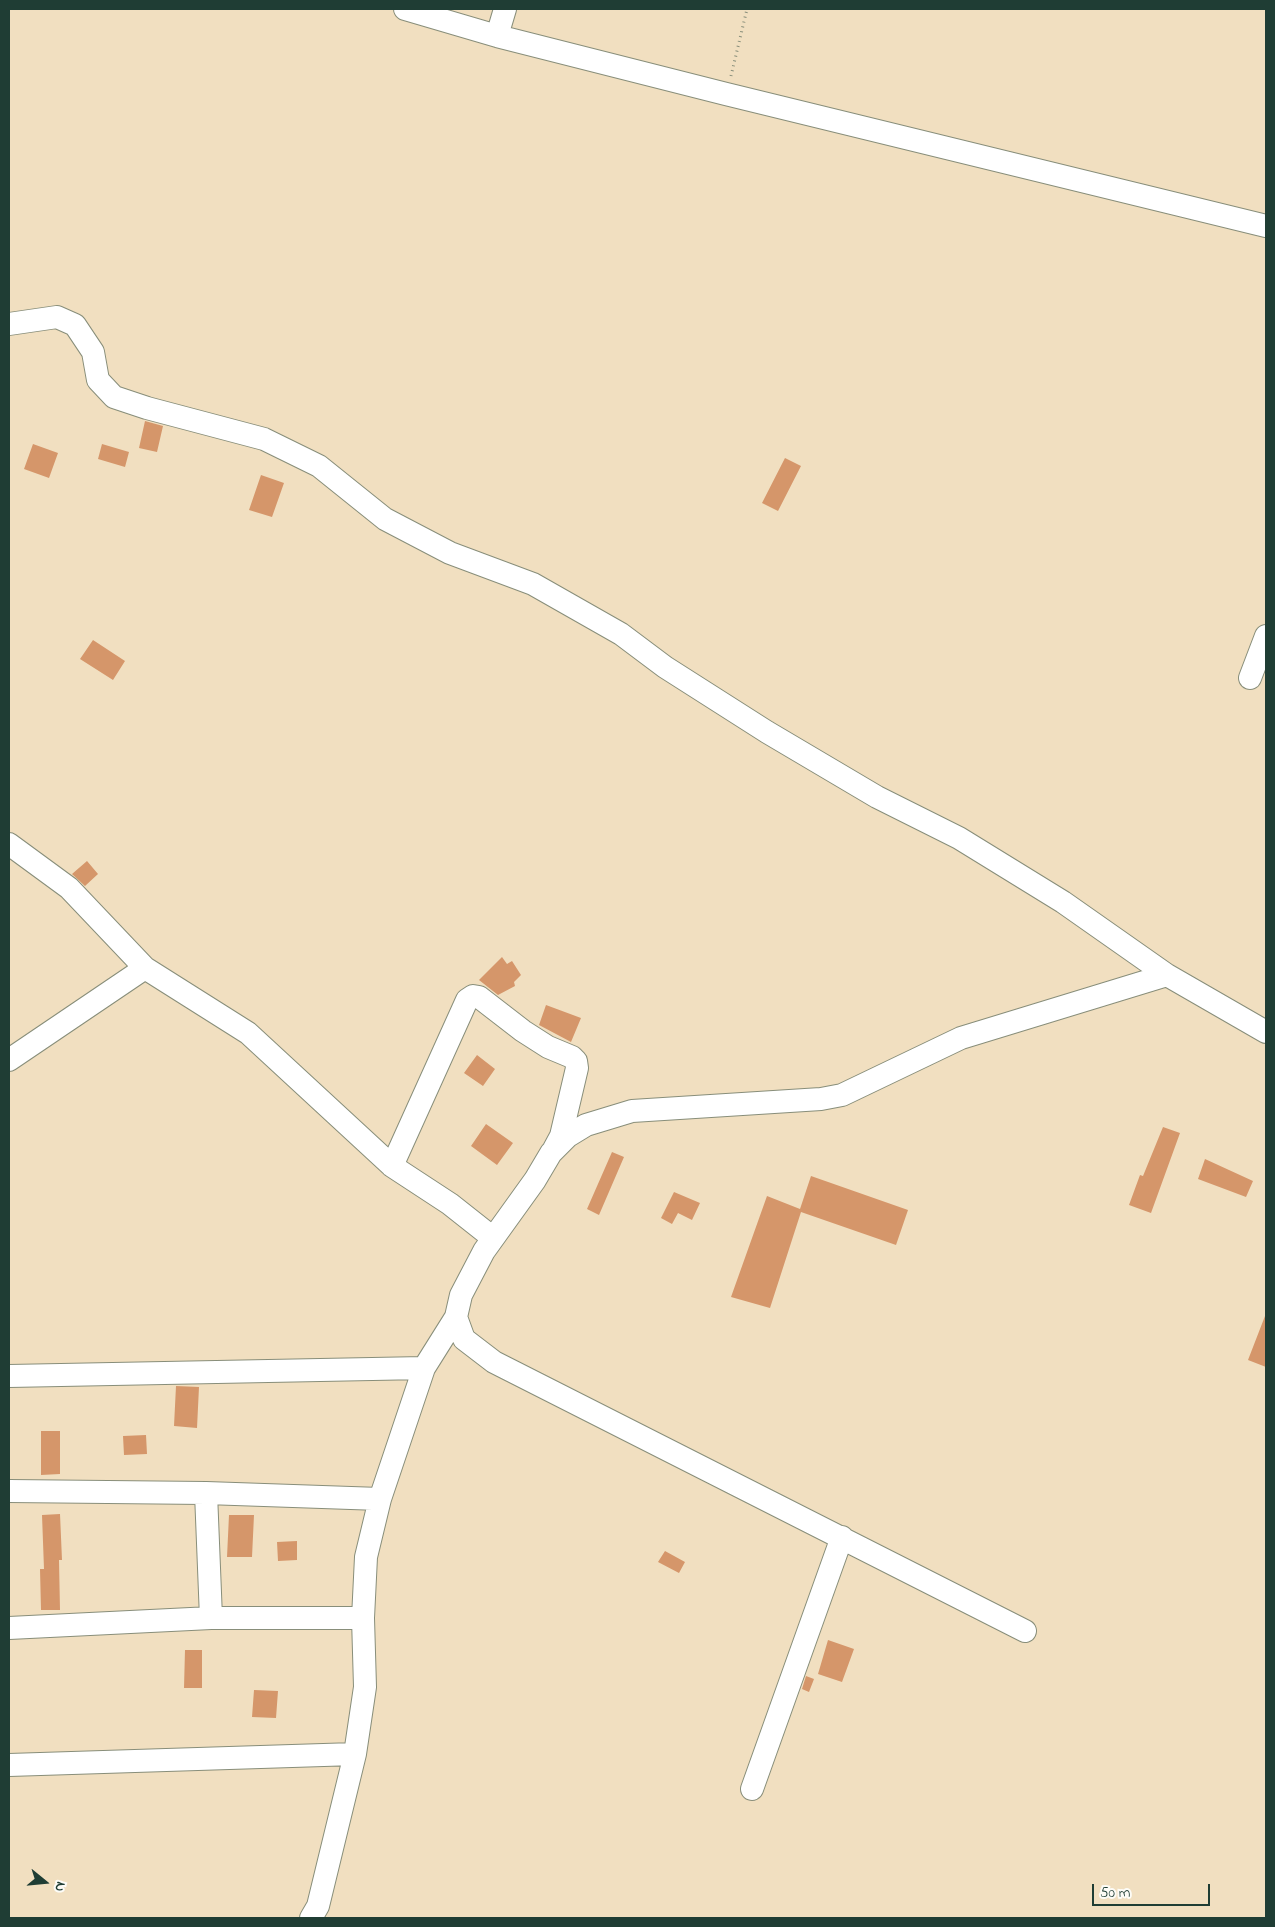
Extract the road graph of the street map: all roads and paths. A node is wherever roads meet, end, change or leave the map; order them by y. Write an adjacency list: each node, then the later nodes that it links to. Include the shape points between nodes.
1 (405, 9): 4 (street)
2 (504, 9): 4 (street)
3 (747, 9): 5 (path)
4 (497, 36): 5 (street)
5 (726, 94): 6 (street)
6 (1266, 226)
7 (9, 324): 12 (street, via 58,317 75,325 93,352 98,380 114,397 264,439 319,466 384,519 450,553 533,584 621,634 665,667 767,732 876,797 960,838 1055,897)
8 (1266, 636): 9 (street)
9 (1250, 678)
10 (9, 844): 11 (street, via 69,888)
11 (145, 968): 14 (street); 16 (street, via 248,1034)
12 (1167, 975): 13 (street); 15 (street, via 961,1038 842,1095 632,1111 586,1126 568,1136)
13 (1266, 1032)
14 (9, 1060)
15 (551, 1153): 16 (street, via 561,1136 576,1061 548,1047 479,997 473,996 467,1000); 17 (street)
16 (392, 1166): 17 (street, via 450,1204)
17 (493, 1238): 18 (street, via 462,1295)
18 (456, 1317): 19 (street); 24 (street, via 464,1339 494,1362)
19 (424, 1368): 20 (street); 23 (street)
20 (9, 1376)
21 (9, 1491): 22 (street)
22 (206, 1492): 23 (street); 25 (street)
23 (380, 1499): 26 (street, via 366,1557)
24 (842, 1537): 28 (street); 31 (street)
25 (211, 1618): 26 (street); 27 (street)
26 (363, 1618): 29 (street, via 365,1687)
27 (9, 1628)
28 (1025, 1631)
29 (355, 1754): 30 (street); 32 (street, via 318,1906)
30 (9, 1765)
31 (752, 1789)
32 (311, 1918)

